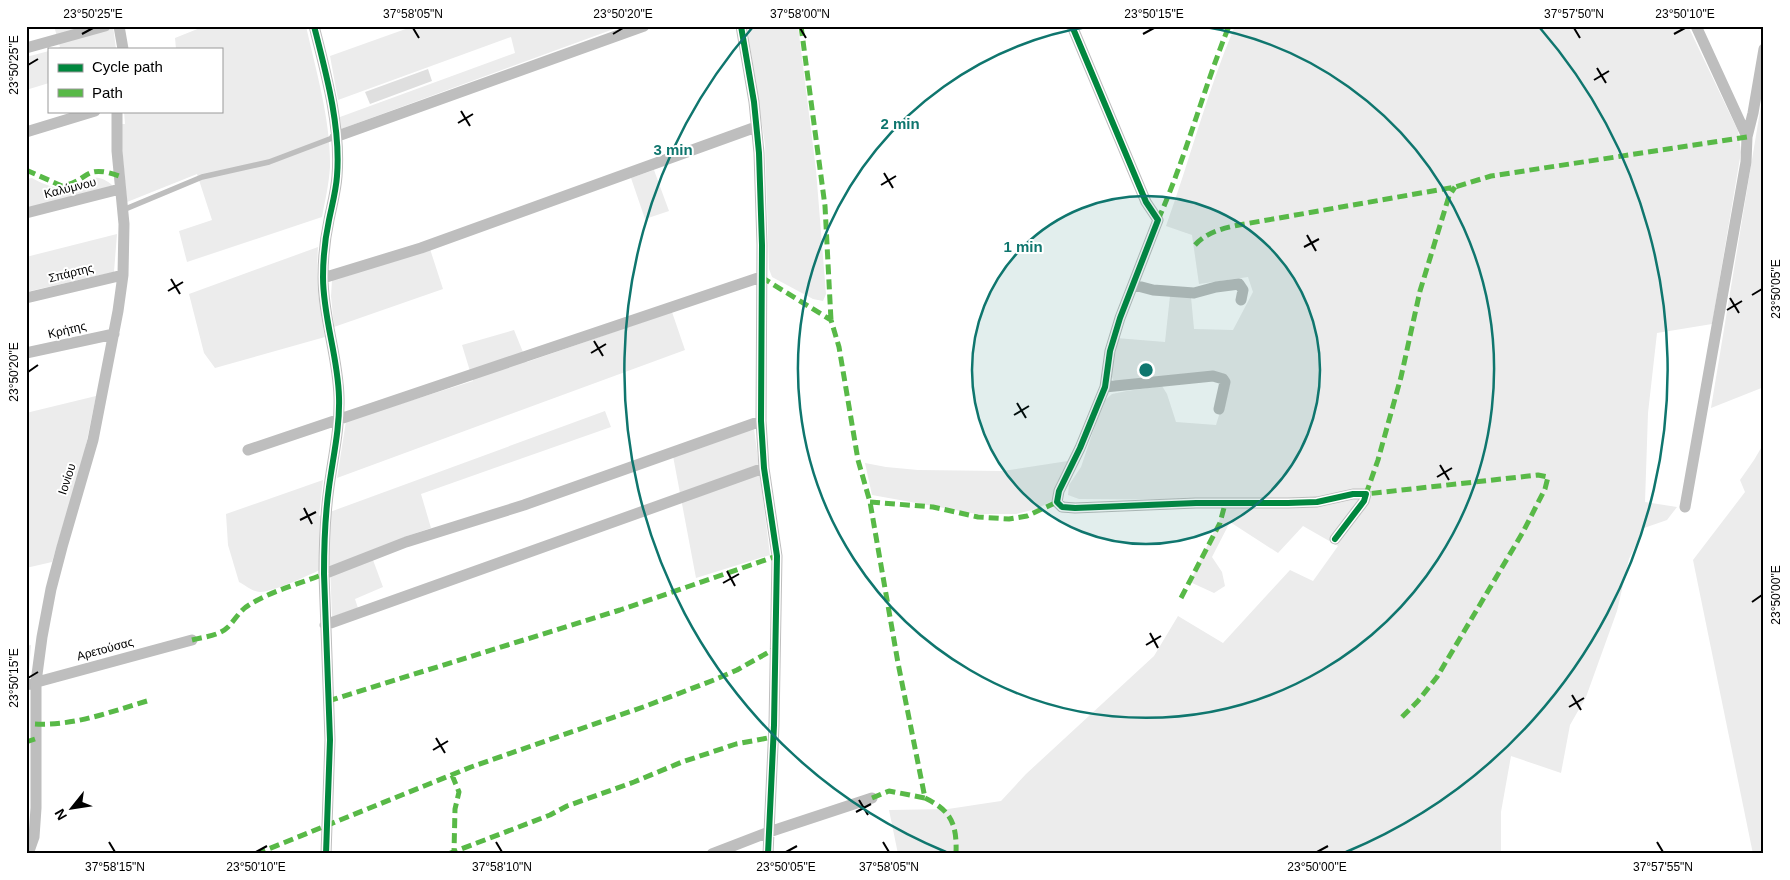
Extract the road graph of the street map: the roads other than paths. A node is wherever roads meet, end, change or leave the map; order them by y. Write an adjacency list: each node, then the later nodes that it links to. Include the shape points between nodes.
1 (104, 26): 8 (street)
2 (119, 26): 9 (street)
3 (314, 26): 15 (street, via 328,83)
4 (644, 26): 15 (street)
5 (741, 26): 13 (street)
6 (1072, 26): 23 (street, via 1146,202 1158,220)
7 (1696, 26): 16 (street)
8 (26, 48)
9 (122, 48)
10 (1764, 49): 16 (street)
11 (92, 112): 14 (street)
12 (117, 112): 17 (street, Ιονίου)
13 (756, 127): 21 (street); 22 (street, via 420,248)
14 (26, 132)
15 (336, 137): 18 (lane, via 269,162 202,177); 22 (street, via 337,177 327,230)
16 (1747, 137): 34 (street, via 1746,162)
17 (120, 189): 18 (street, Ιονίου); 19 (street, Καλύμνου)
18 (123, 210): 20 (street, Ιονίου)
19 (26, 213)
20 (123, 275): 24 (street, Σπάρτης); 26 (street, Ιονίου)
21 (761, 277): 30 (street); 31 (street)
22 (323, 278): 30 (street, via 337,373)
23 (1134, 285): 25 (street, via 1194,293 1239,284 1243,290); 28 (street, via 1110,351)
24 (26, 298)
25 (1241, 300)
26 (114, 334): 27 (street, Κρήτης); 39 (street, Ιονίου, via 93,440 51,589)
27 (26, 354)
28 (1105, 387): 29 (street, via 1214,376 1225,382); 35 (street, via 1059,492 1057,502 1062,507 1288,504 1366,494)
29 (1219, 409)
30 (339, 418): 32 (street); 36 (street, via 326,516)
31 (761, 420): 33 (street); 36 (street, via 524,505 406,542)
32 (248, 450)
33 (764, 468): 37 (street); 41 (street, via 777,556)
34 (1685, 507)
35 (1335, 539)
36 (324, 574): 37 (street)
37 (325, 625): 43 (street, via 330,762)
38 (192, 640): 39 (street, Αρετούσας)
39 (31, 684): 42 (street, Ιονίου, via 36,808 34,837)
40 (872, 798): 41 (street)
41 (769, 832): 44 (street); 45 (street)
42 (28, 854)
43 (326, 854)
44 (712, 854)
45 (768, 854)

